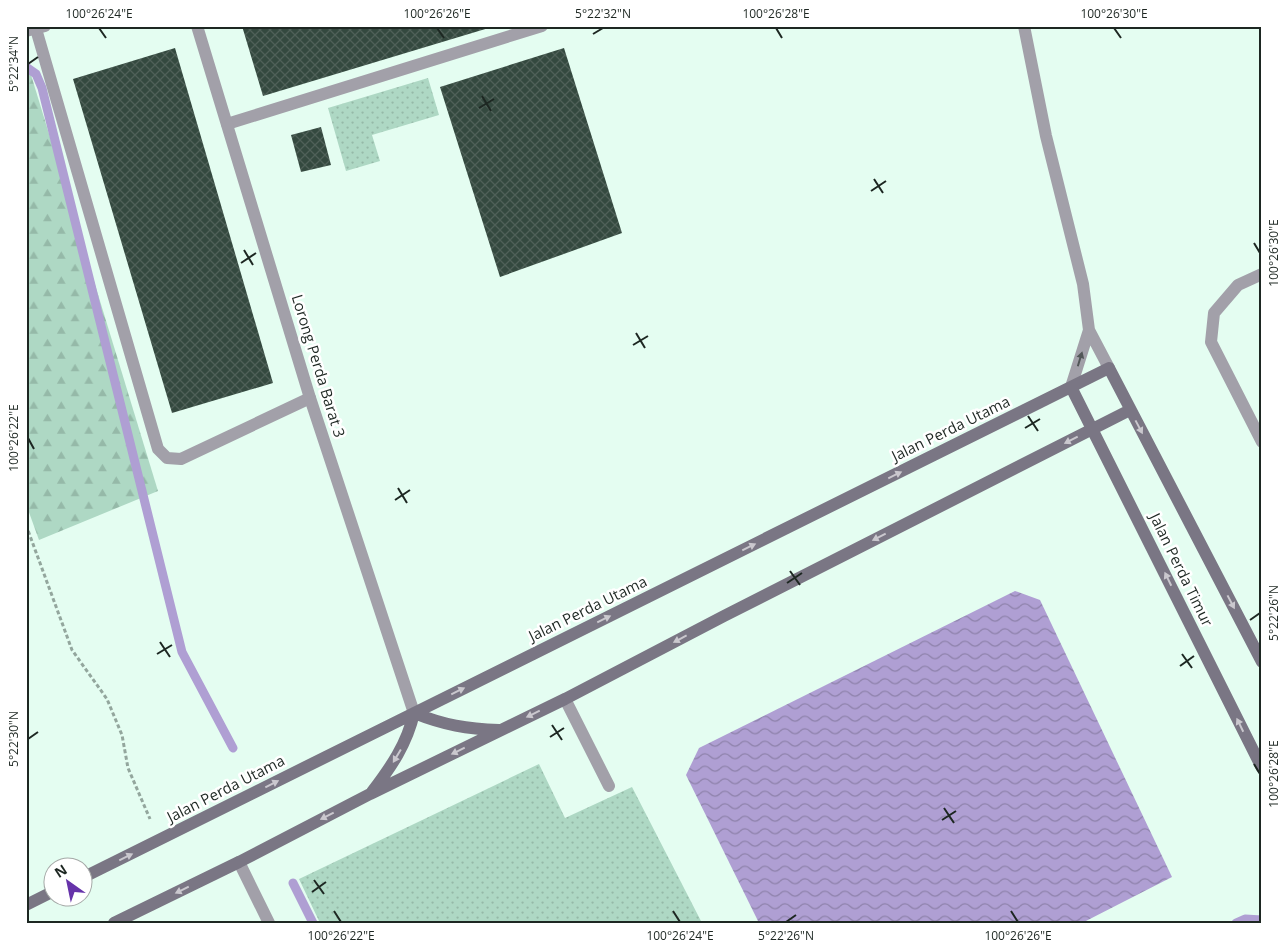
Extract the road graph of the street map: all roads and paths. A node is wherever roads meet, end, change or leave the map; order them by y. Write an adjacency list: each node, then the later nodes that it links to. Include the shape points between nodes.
1 (197, 26): 5 (street, Lorong Perda Barat 3)
2 (542, 26): 5 (street)
3 (1024, 26): 7 (street, via 1046,136 1083,284)
4 (36, 29): 10 (street, via 158,449 167,458 181,459)
5 (227, 124): 10 (street, Lorong Perda Barat 3)
6 (1262, 274): 13 (street, via 1238,286 1214,314 1211,342)
7 (1088, 330): 8 (street); 9 (street, one-way to 7)
8 (1109, 368): 9 (street, Jalan Perda Utama); 11 (street, Jalan Perda Timur)
9 (1071, 387): 12 (street, Jalan Perda Timur); 17 (street, Jalan Perda Utama, one-way to 9)
10 (310, 398): 17 (street, Lorong Perda Barat 3)
11 (1130, 410): 12 (street); 15 (street, Jalan Perda Timur, one-way to 15)
12 (1093, 429): 16 (street, one-way to 16); 19 (street, Jalan Perda Timur, one-way to 12)
13 (1262, 442)
14 (26, 525): 22 (path, via 72,650 107,699 122,735 128,768)
15 (1262, 662)
16 (565, 699): 18 (street, one-way to 18); 20 (street)
17 (414, 713): 18 (street, via 450,726); 21 (street, one-way to 21, via 399,754); 22 (street, Jalan Perda Utama, one-way to 17)
18 (502, 730): 21 (street, one-way to 21)
19 (1262, 768)
20 (609, 786)
21 (370, 794): 23 (street, one-way to 23)
22 (159, 841): 24 (street, Jalan Perda Utama, one-way to 22)
23 (239, 862): 27 (street, one-way to 27); 28 (street)
24 (92, 873)
25 (42, 897): 26 (street)
26 (26, 905)
27 (114, 923)
28 (269, 923)

